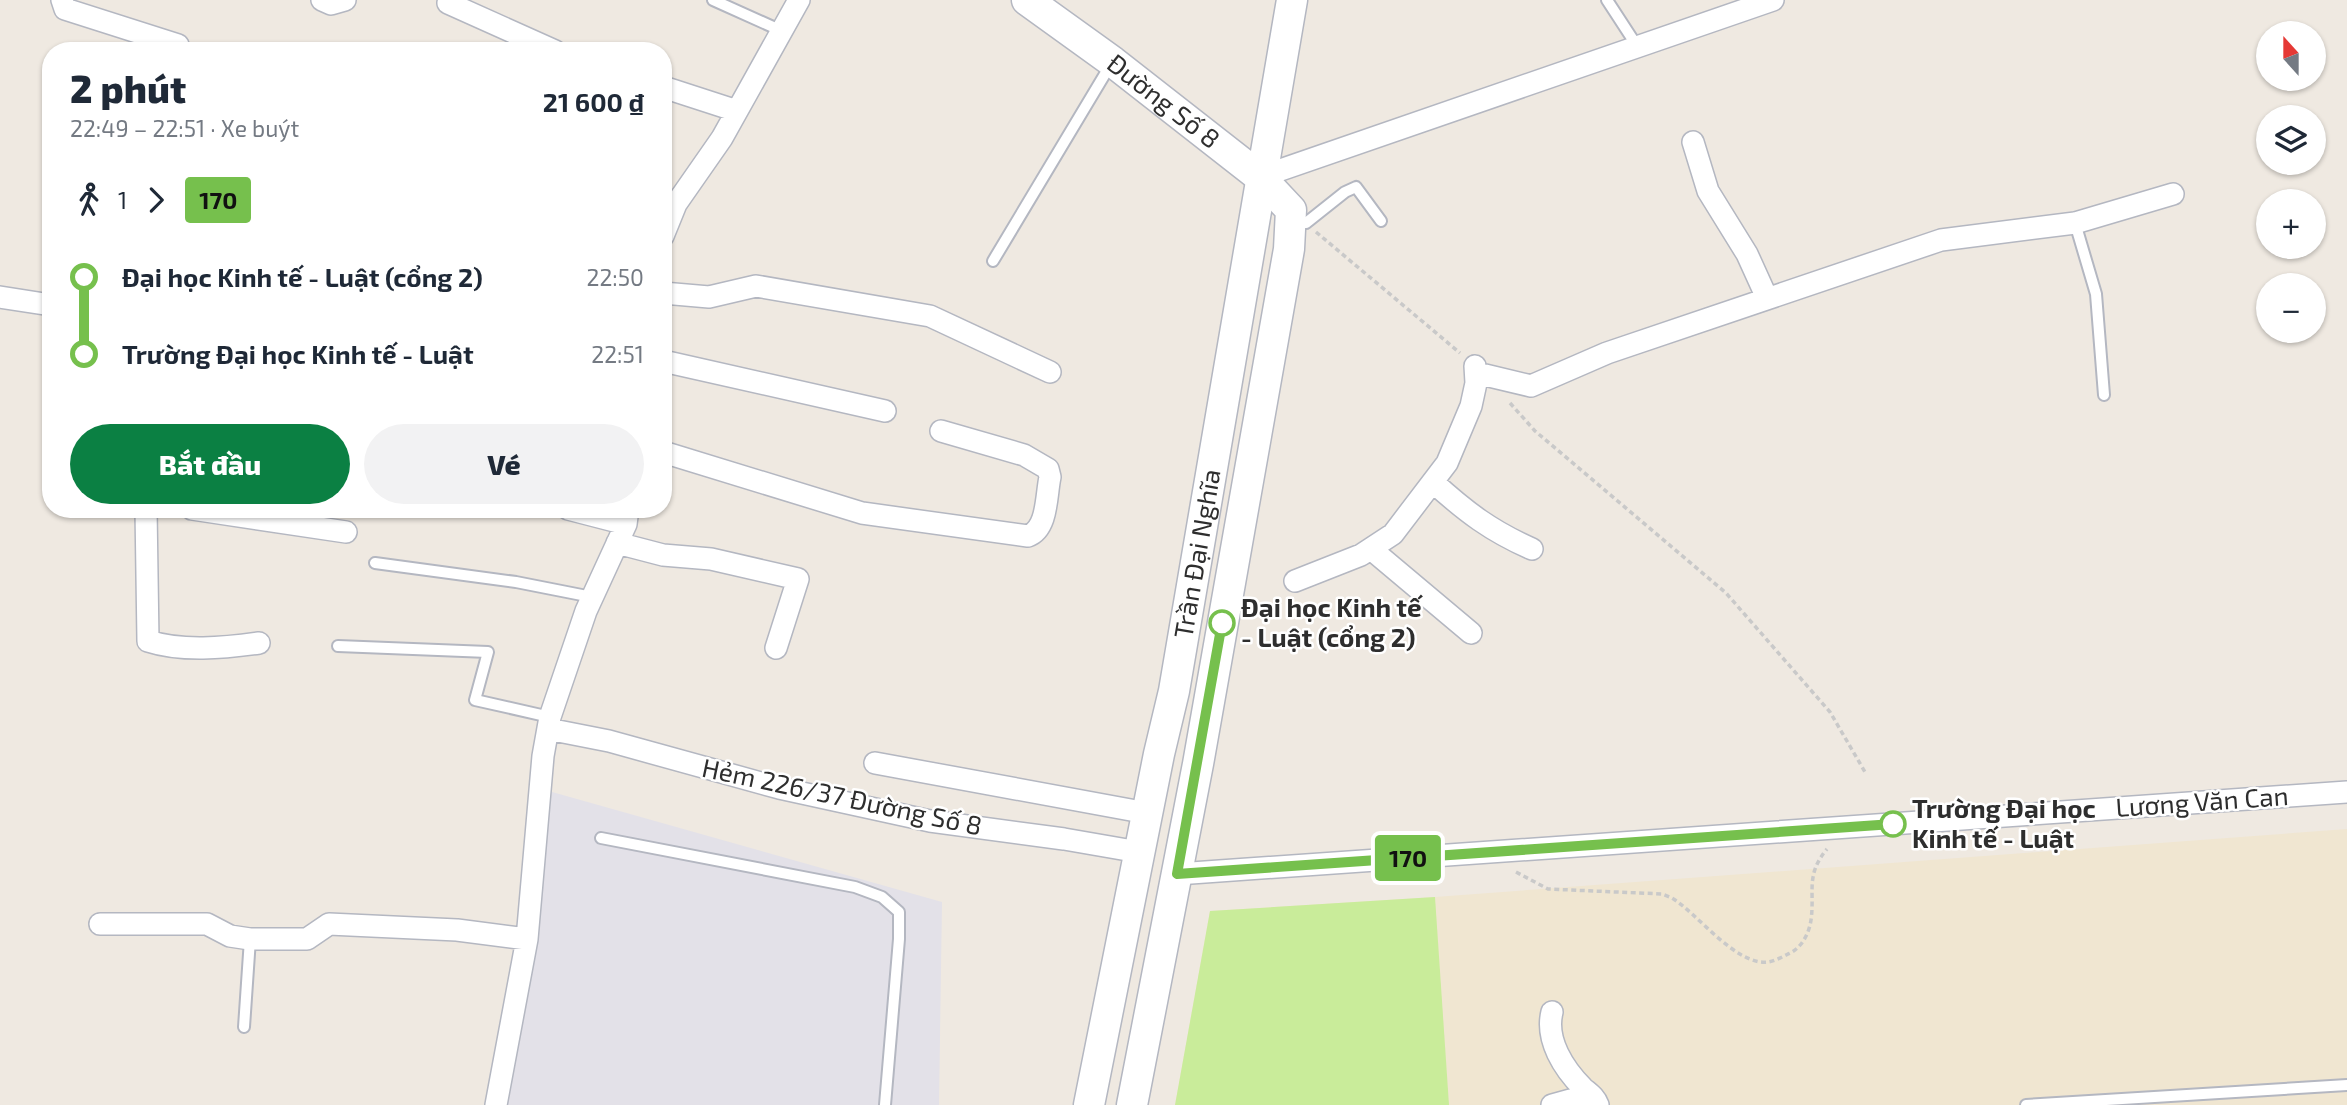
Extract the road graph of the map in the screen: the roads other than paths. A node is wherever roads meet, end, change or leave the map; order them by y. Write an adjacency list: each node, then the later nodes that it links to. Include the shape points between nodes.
1 (62, 0): 12 (street, via 65,9)
2 (322, 0): 3 (street, via 331,4)
3 (345, 0)
4 (713, 0): 11 (lane)
5 (799, 0): 11 (street)
6 (1292, 0): 19 (street, Trần Đại Nghĩa)
7 (1607, 0): 14 (lane)
8 (1773, 0): 14 (street)
9 (1035, 2): 15 (street, Đường Số 8)
10 (448, 3): 13 (street)
11 (782, 31): 17 (street)
12 (169, 42)
13 (535, 42)
14 (1637, 46): 19 (street)
15 (1113, 62): 19 (street, Đường Số 8); 25 (lane)
16 (672, 90): 17 (street)
17 (737, 111): 21 (street, via 722,138)
18 (1693, 142): 28 (street, via 1708,191 1747,254)
19 (1260, 177): 22 (street, Đường Số 8); 51 (street, Trần Đại Nghĩa)
20 (2173, 194): 24 (street)
21 (672, 199)
22 (1298, 217): 23 (lane, via 1356,187); 53 (street, Trần Đại Nghĩa)
23 (1381, 221)
24 (2075, 223): 28 (street, via 1941,240); 32 (lane, via 2096,294)
25 (993, 261)
26 (672, 294): 31 (street, via 709,297 756,286 930,316)
27 (0, 297): 29 (street)
28 (1767, 298): 36 (street, via 1607,353 1531,386 1480,370 1471,406 1447,463)
29 (42, 304)
30 (672, 363): 33 (street)
31 (1051, 372)
32 (2104, 395)
33 (885, 411)
34 (941, 431): 35 (street, via 1024,455 1048,469 1041,524 1035,533 1028,536 862,513)
35 (672, 455)
36 (1433, 482): 42 (street, via 1393,534); 43 (street, via 1487,526)
37 (146, 518): 48 (street, via 148,641 216,647)
38 (252, 518): 41 (street)
39 (600, 518): 40 (street)
40 (624, 525): 46 (street); 50 (street, via 663,555 711,559 798,579)
41 (346, 532)
42 (1371, 549): 45 (street); 47 (street)
43 (1532, 550)
44 (375, 563): 46 (lane)
45 (1295, 581)
46 (592, 597): 52 (street)
47 (1472, 633)
48 (258, 643)
49 (338, 646): 52 (lane, via 488,652 475,699)
50 (776, 648)
51 (1168, 721): 53 (street); 56 (street, Trần Đại Nghĩa)
52 (549, 723): 58 (street, Hẻm 226/37 Đường Số 8, via 779,788 930,821); 62 (street)
53 (1204, 730): 59 (street, Trần Đại Nghĩa)
54 (875, 763): 56 (street)
55 (2347, 792): 59 (street, Lương Văn Can)
56 (1147, 813): 58 (street, Trần Đại Nghĩa)
57 (601, 838): 67 (lane, via 855,887 882,897 899,912)
58 (1139, 852): 68 (street, Trần Đại Nghĩa)
59 (1177, 874): 69 (street, Trần Đại Nghĩa)
60 (100, 924): 61 (street, via 206,924 230,936)
61 (250, 939): 62 (street, via 307,939 329,924 457,930); 64 (lane)
62 (527, 939): 66 (street)
63 (1552, 1012): 72 (street, via 1549,1027 1556,1049)
64 (244, 1027)
65 (2347, 1086): 73 (lane)
66 (496, 1105)
67 (885, 1105)
68 (1089, 1105)
69 (1132, 1105)
70 (1552, 1105): 71 (street, via 1570,1100)
71 (1588, 1105)
72 (1598, 1105)
73 (2026, 1105)

